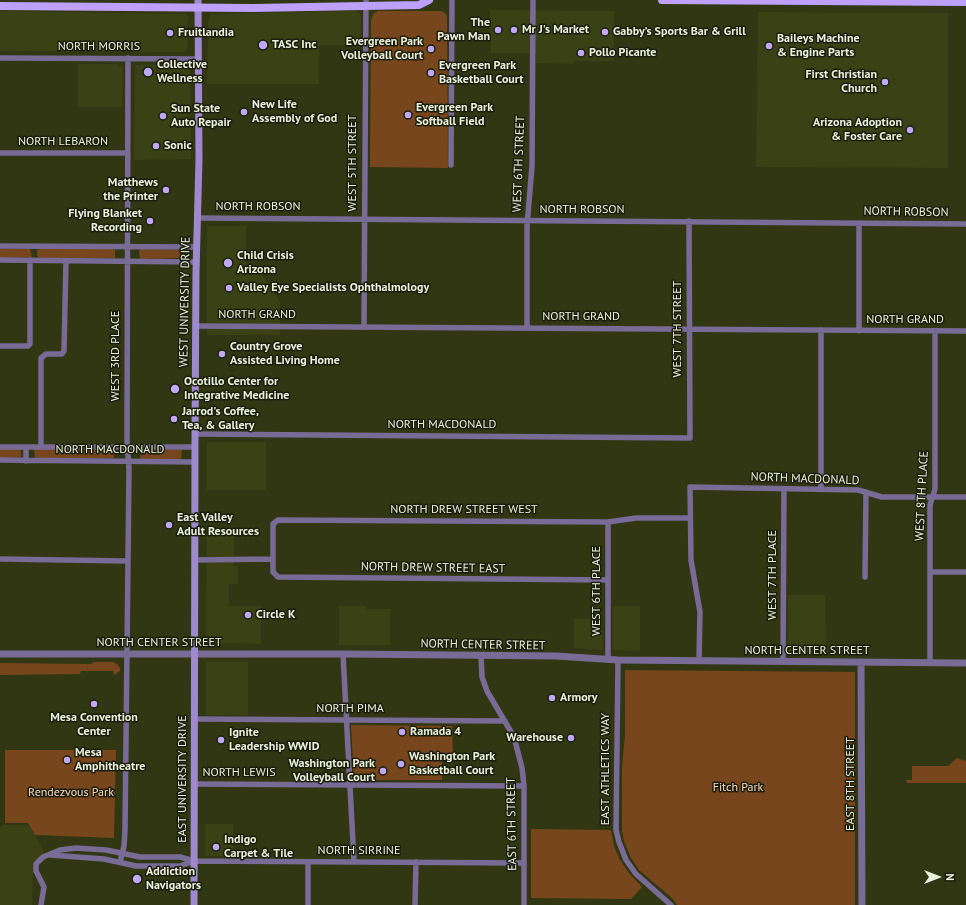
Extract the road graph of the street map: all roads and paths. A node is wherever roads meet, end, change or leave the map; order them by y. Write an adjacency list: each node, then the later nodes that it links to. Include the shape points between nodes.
1 (429, 0): 8 (main road, via 420,6)
2 (452, 0): 16 (street)
3 (533, 0): 19 (street, WEST 6TH STREET, via 532,166)
4 (662, 0): 5 (main road)
5 (866, 0): 6 (main road)
6 (966, 2)
7 (65, 3): 9 (main road); 10 (main road)
8 (366, 3): 9 (main road, via 253,8); 18 (street, WEST 5TH STREET)
9 (198, 4): 13 (main road, WEST UNIVERSITY DRIVE)
10 (0, 6)
11 (0, 58): 12 (street, NORTH MORRIS)
12 (128, 58): 13 (street, NORTH MORRIS); 15 (street, WEST 3RD PLACE)
13 (199, 59): 17 (main road, WEST UNIVERSITY DRIVE)
14 (0, 153): 15 (street, NORTH LEBARON)
15 (127, 153): 24 (street, WEST 3RD PLACE)
16 (451, 165)
17 (198, 218): 18 (street, NORTH ROBSON); 25 (main road, WEST UNIVERSITY DRIVE)
18 (364, 219): 19 (street, NORTH ROBSON); 32 (street, WEST 5TH STREET)
19 (528, 220): 20 (street, NORTH ROBSON); 33 (street, WEST 6TH STREET)
20 (689, 221): 21 (street, NORTH ROBSON); 34 (street, WEST 7TH STREET)
21 (859, 223): 22 (street, NORTH ROBSON); 36 (street)
22 (966, 224)
23 (0, 246): 24 (street)
24 (128, 247): 25 (street); 29 (street, WEST 3RD PLACE)
25 (197, 247): 30 (main road, WEST UNIVERSITY DRIVE)
26 (0, 260): 27 (street)
27 (30, 260): 28 (street); 39 (street, via 30,346)
28 (66, 261): 29 (street); 44 (street, via 64,351 62,354 46,354 41,358)
29 (128, 261): 30 (street); 46 (street, WEST 3RD PLACE)
30 (196, 262): 31 (main road, WEST UNIVERSITY DRIVE)
31 (196, 326): 32 (street, NORTH GRAND); 40 (main road, WEST UNIVERSITY DRIVE)
32 (364, 327): 33 (street, NORTH GRAND)
33 (527, 328): 34 (street, NORTH GRAND)
34 (690, 329): 35 (street, NORTH GRAND); 41 (street, WEST 7TH STREET)
35 (821, 330): 36 (street, NORTH GRAND); 52 (street)
36 (859, 331): 37 (street, NORTH GRAND)
37 (935, 331): 38 (street, NORTH GRAND); 54 (street, WEST 8TH PLACE)
38 (966, 331)
39 (0, 346)
40 (195, 434): 41 (street, NORTH MACDONALD); 45 (main road, WEST UNIVERSITY DRIVE)
41 (690, 438)
42 (0, 447): 43 (street, NORTH MACDONALD)
43 (26, 447): 44 (street, NORTH MACDONALD); 48 (street)
44 (41, 447): 46 (street, NORTH MACDONALD)
45 (195, 447): 46 (street, NORTH MACDONALD); 50 (main road, WEST UNIVERSITY DRIVE)
46 (127, 448): 49 (street, WEST 3RD PLACE)
47 (0, 460): 48 (street, NORTH MACDONALD)
48 (26, 461): 49 (street, NORTH MACDONALD)
49 (128, 461): 50 (street, NORTH MACDONALD); 61 (street, WEST 3RD PLACE)
50 (195, 462): 60 (main road, WEST UNIVERSITY DRIVE)
51 (784, 488): 52 (street, NORTH MACDONALD); 56 (street, NORTH MACDONALD, via 690,487); 74 (street, WEST 7TH PLACE)
52 (820, 489): 53 (street, NORTH MACDONALD)
53 (866, 492): 54 (street, NORTH MACDONALD, via 882,497); 64 (street)
54 (933, 497): 55 (street, NORTH MACDONALD); 62 (street, WEST 8TH PLACE, via 930,505)
55 (966, 497)
56 (690, 518): 57 (street, NORTH DREW STREET WEST, via 636,518); 73 (street, via 691,560 700,612)
57 (608, 522): 59 (street, NORTH DREW STREET WEST, via 278,520 273,524); 65 (street, WEST 6TH PLACE)
58 (0, 559): 61 (street)
59 (273, 559): 60 (street); 65 (street, NORTH DREW STREET EAST, via 273,572 278,577)
60 (195, 560): 66 (main road, WEST UNIVERSITY DRIVE)
61 (128, 561): 68 (street, WEST 3RD PLACE)
62 (930, 572): 63 (street); 76 (street, WEST 8TH PLACE)
63 (966, 572)
64 (865, 577)
65 (608, 580): 71 (street, WEST 6TH PLACE)
66 (194, 653): 68 (street, NORTH CENTER STREET); 69 (street, NORTH CENTER STREET); 78 (main road, EAST UNIVERSITY DRIVE)
67 (0, 654): 68 (street, NORTH CENTER STREET)
68 (126, 654): 84 (street, WEST 3RD PLACE, via 125,830)
69 (343, 654): 70 (street, NORTH CENTER STREET); 79 (street)
70 (482, 656): 71 (street, NORTH CENTER STREET, via 556,656); 80 (street, EAST 6TH STREET, via 482,677 487,691)
71 (608, 660): 72 (street, NORTH CENTER STREET)
72 (618, 660): 73 (street, NORTH CENTER STREET); 97 (street, EAST ATHLETICS WAY, via 616,830 626,860 636,874)
73 (699, 661): 74 (street, NORTH CENTER STREET)
74 (784, 662): 75 (street, NORTH CENTER STREET)
75 (861, 662): 76 (street, NORTH CENTER STREET); 98 (street, EAST 8TH STREET)
76 (930, 663): 77 (street, NORTH CENTER STREET)
77 (966, 663)
78 (194, 719): 79 (street, NORTH PIMA); 81 (main road, EAST UNIVERSITY DRIVE)
79 (346, 720): 80 (street, NORTH PIMA); 82 (street)
80 (505, 721): 83 (street, EAST 6TH STREET, via 519,753)
81 (194, 784): 82 (street, NORTH LEWIS); 86 (main road, EAST UNIVERSITY DRIVE)
82 (350, 785): 83 (street, NORTH LEWIS); 89 (street)
83 (524, 786): 91 (street, EAST 6TH STREET)
84 (122, 854): 85 (street, via 76,848); 86 (street, via 140,857 180,856); 87 (street, WEST 3RD PLACE)
85 (48, 855): 87 (street); 92 (street, via 40,859 36,867 44,886)
86 (194, 861): 87 (street, via 180,866 136,866); 88 (street, NORTH SIRRINE); 93 (main road, EAST UNIVERSITY DRIVE)
87 (120, 862)
88 (308, 862): 89 (street, NORTH SIRRINE); 94 (street)
89 (354, 862): 90 (street, NORTH SIRRINE)
90 (416, 862): 91 (street, NORTH SIRRINE); 95 (street)
91 (524, 863): 96 (street, EAST 6TH STREET)
92 (42, 905)
93 (194, 905)
94 (308, 905)
95 (415, 905)
96 (524, 905)
97 (671, 905)
98 (862, 905)

